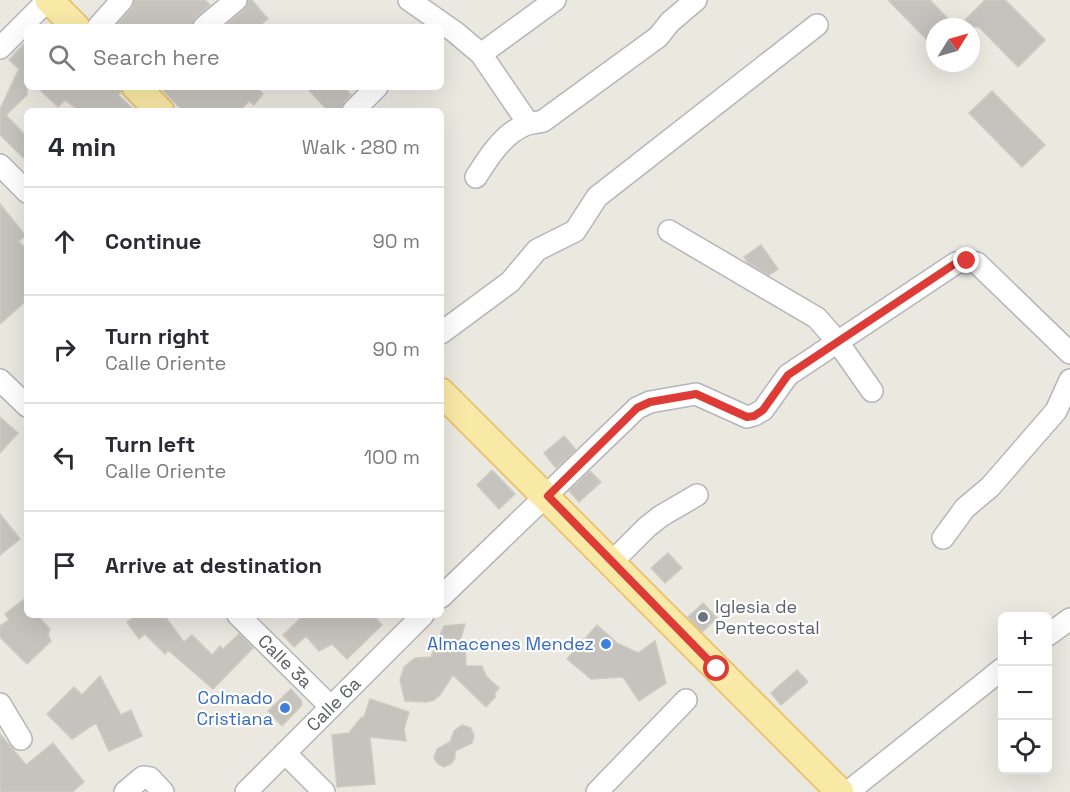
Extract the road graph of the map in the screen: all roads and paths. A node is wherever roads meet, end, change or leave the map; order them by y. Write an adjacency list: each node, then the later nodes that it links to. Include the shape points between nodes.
1 (48, 0): 7 (main road); 13 (street)
2 (122, 0): 8 (street)
3 (236, 0): 9 (street)
4 (409, 0): 10 (street)
5 (555, 0): 14 (street)
6 (696, 0): 19 (street, via 630,58 543,121)
7 (73, 24)
8 (101, 24)
9 (208, 24)
10 (434, 24)
11 (817, 25): 24 (street, via 597,197 575,231 537,250 510,282)
12 (448, 37): 14 (street)
13 (0, 48)
14 (481, 54): 19 (street)
15 (140, 90): 17 (main road)
16 (374, 90): 18 (street)
17 (157, 108)
18 (355, 108)
19 (528, 123): 21 (street, via 504,140)
20 (0, 165): 22 (street)
21 (476, 177)
22 (24, 189)
23 (669, 231): 25 (street, via 817,318)
24 (444, 331)
25 (837, 341): 26 (street, via 956,263 967,261 977,263); 29 (street); 33 (street, via 788,375 763,410 754,416 747,417 696,394 637,408)
26 (1070, 353)
27 (0, 380): 31 (street)
28 (1070, 380): 34 (street, via 1056,411 990,487 965,508)
29 (872, 391)
30 (444, 395): 33 (main road)
31 (24, 403)
32 (696, 495): 35 (street, via 654,521)
33 (548, 496): 35 (main road); 36 (street)
34 (943, 538)
35 (612, 562): 52 (main road)
36 (444, 594)
37 (241, 618): 44 (street, Calle 3a)
38 (420, 618): 44 (street, Calle 6a)
39 (1070, 620): 40 (street)
40 (1052, 631)
41 (998, 672): 53 (street)
42 (687, 700): 51 (street)
43 (0, 704): 45 (street)
44 (331, 707): 46 (street, Calle 6a)
45 (21, 740)
46 (285, 753): 49 (street, Calle 6a); 50 (street)
47 (125, 792): 48 (street, via 143,777 150,777)
48 (163, 792)
49 (246, 792)
50 (324, 792)
51 (597, 792)
52 (840, 792)
53 (848, 792)

